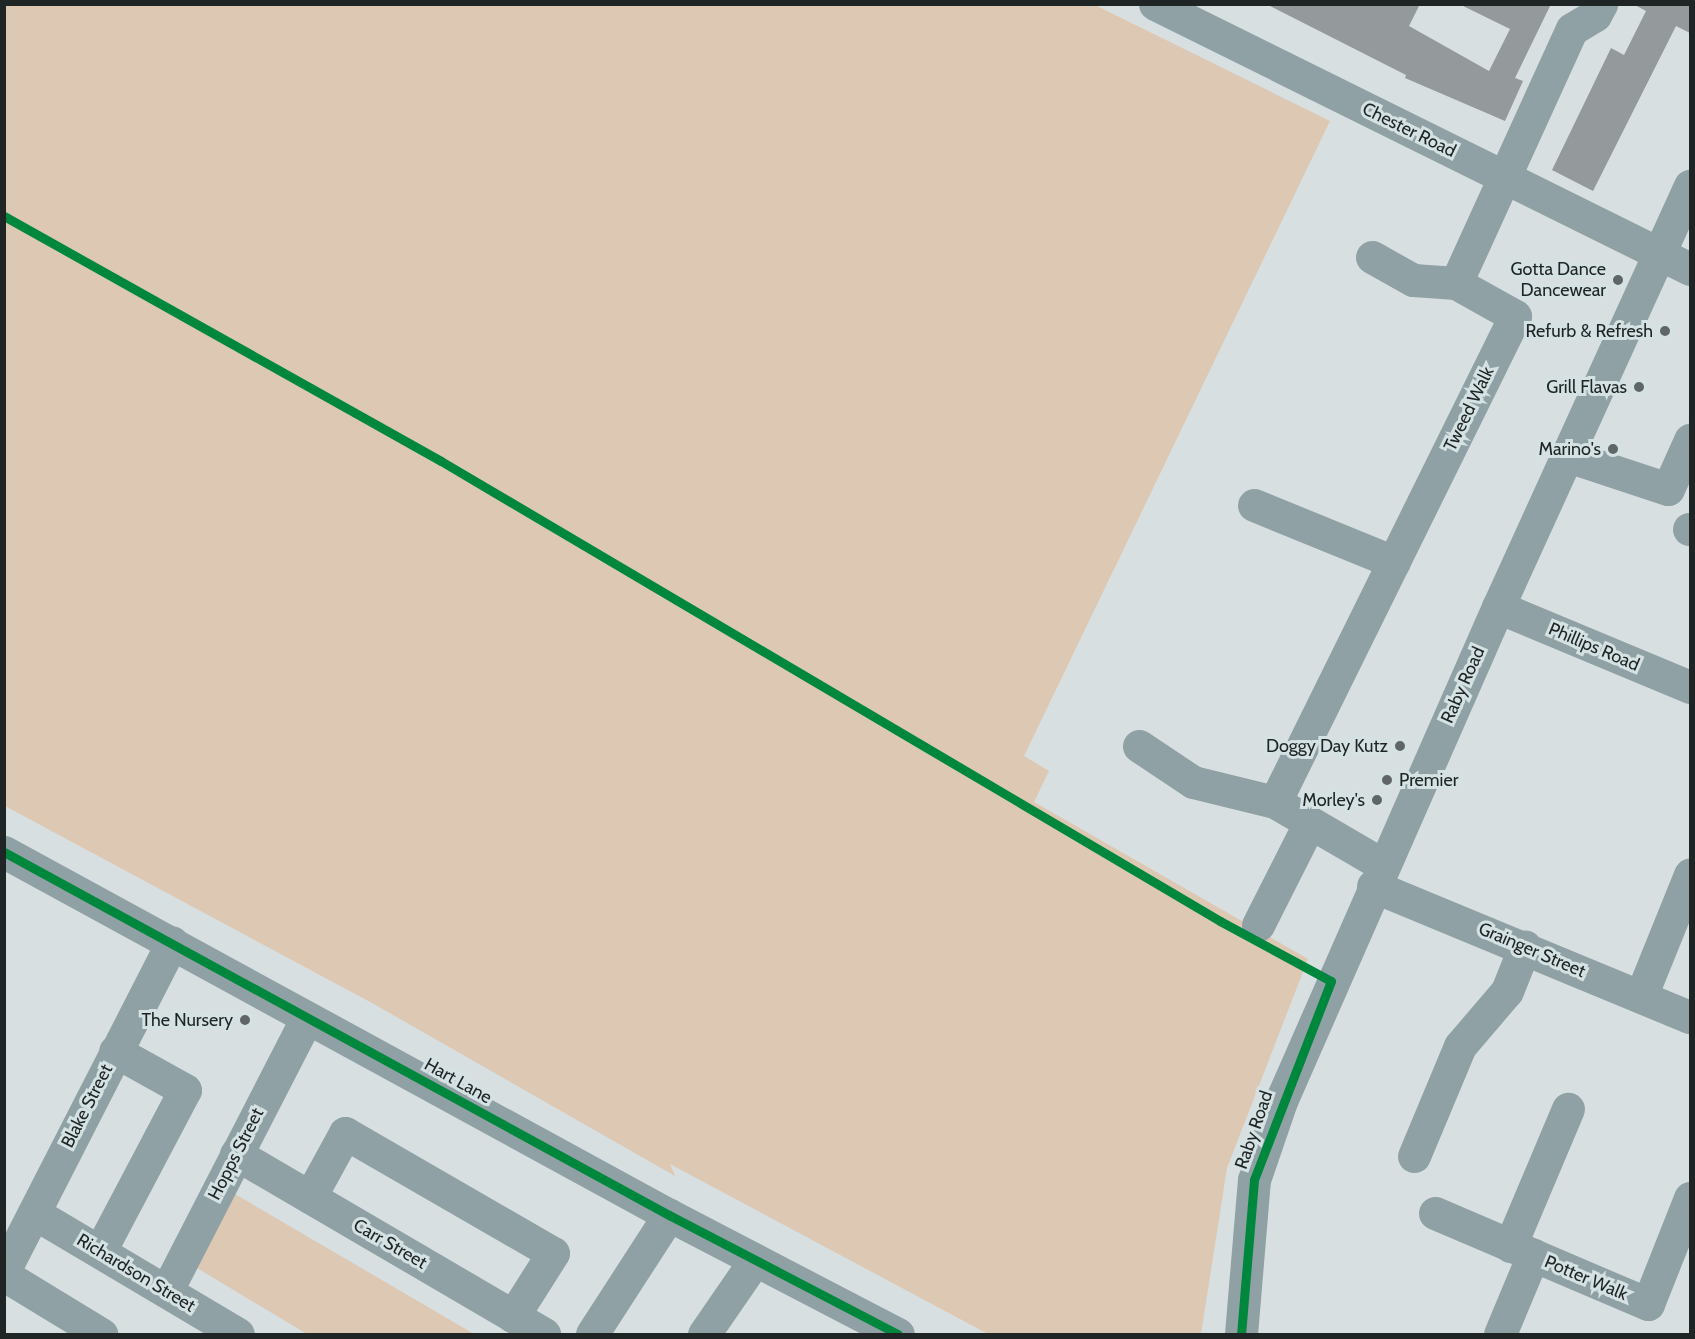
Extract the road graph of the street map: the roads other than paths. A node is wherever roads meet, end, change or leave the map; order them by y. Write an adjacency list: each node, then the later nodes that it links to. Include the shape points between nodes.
1 (1155, 4): 3 (street, Chester Road)
2 (1601, 4): 3 (street, via 1595,15 1572,29)
3 (1503, 177): 6 (street, Chester Road); 7 (street)
4 (1690, 186): 6 (street, Raby Road)
5 (1372, 257): 7 (street, Tweed Walk, via 1413,280)
6 (1677, 262): 9 (street, Raby Road)
7 (1456, 283): 11 (street, Tweed Walk, via 1515,316)
8 (1690, 440): 9 (street, via 1673,484 1662,489)
9 (1568, 456): 12 (street, Raby Road)
10 (1254, 505): 11 (street)
11 (1394, 562): 15 (street, Tweed Walk)
12 (1498, 607): 13 (street, Phillips Road); 19 (street, Raby Road)
13 (1690, 687)
14 (1139, 746): 15 (street, Grainger Street, via 1193,782)
15 (1275, 802): 16 (street, Grainger Street)
16 (1309, 824): 19 (street, Grainger Street); 20 (street)
17 (4, 852): 21 (street, Hart Lane)
18 (1690, 875): 23 (street)
19 (1378, 876): 22 (street, Grainger Street); 48 (street, Raby Road, via 1281,1101 1254,1180)
20 (1258, 925)
21 (172, 943): 25 (street, Hart Lane); 26 (street, Blake Street)
22 (1525, 946): 23 (street, Grainger Street); 29 (street, via 1507,991 1460,1046)
23 (1641, 996): 24 (street, Grainger Street)
24 (1690, 1017)
25 (307, 1018): 28 (street, Hopps Street); 34 (street, Hart Lane)
26 (115, 1052): 32 (street, Blake Street); 36 (street, via 185,1090)
27 (1568, 1109): 35 (street)
28 (236, 1154): 30 (street, Carr Street); 40 (street, Hopps Street)
29 (1414, 1156)
30 (310, 1197): 41 (street, Carr Street); 41 (street, via 345,1133 553,1252)
31 (1690, 1198): 35 (street, Potter Walk, via 1648,1304)
32 (34, 1213): 36 (street, Richardson Street); 38 (street, Blake Street)
33 (1435, 1213): 35 (street)
34 (669, 1215): 37 (street, Hart Lane); 45 (street)
35 (1522, 1250): 49 (street, Potter Walk)
36 (100, 1251): 40 (street, Richardson Street)
37 (755, 1260): 46 (street); 47 (street, Hart Lane)
38 (4, 1270)
39 (4, 1275): 42 (street)
40 (167, 1290): 43 (street, Richardson Street)
41 (513, 1316): 44 (street, Carr Street)
42 (101, 1335)
43 (238, 1335)
44 (543, 1335)
45 (592, 1335)
46 (704, 1335)
47 (898, 1335)
48 (1241, 1335)
49 (1500, 1335)

